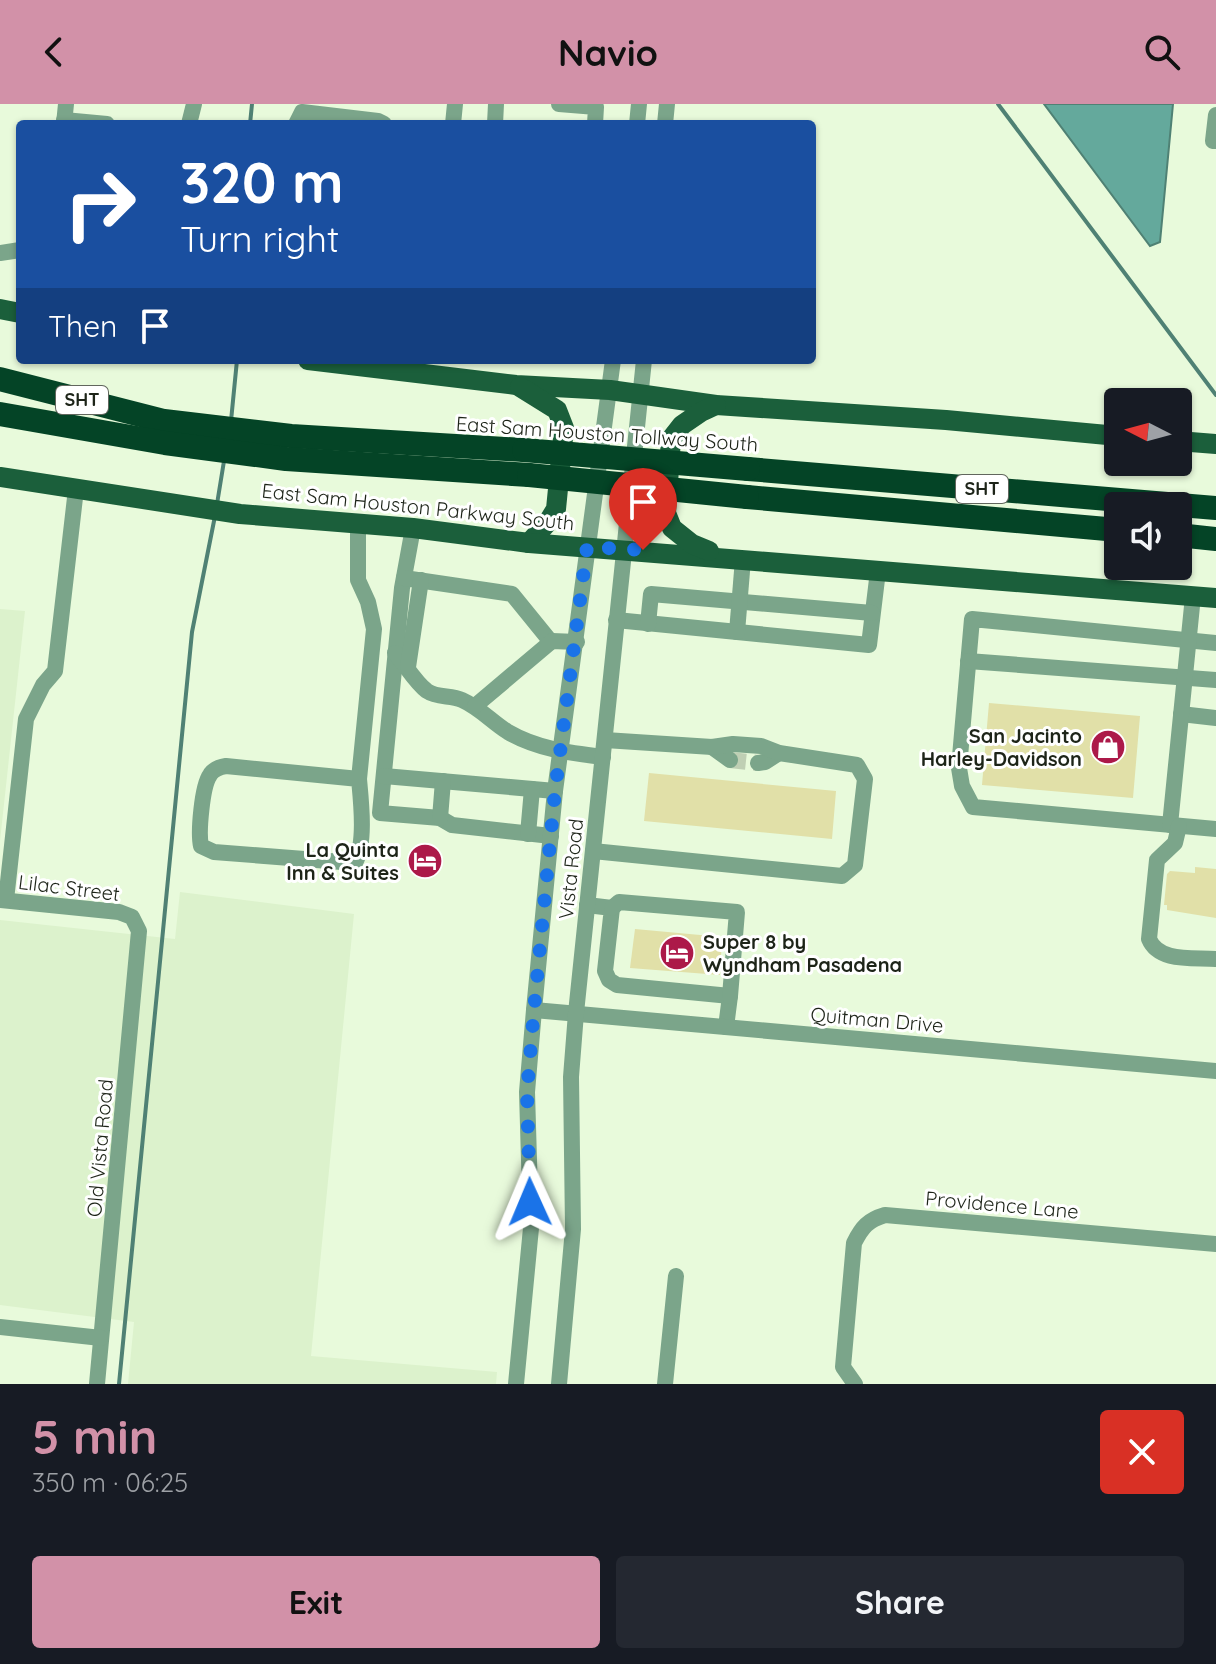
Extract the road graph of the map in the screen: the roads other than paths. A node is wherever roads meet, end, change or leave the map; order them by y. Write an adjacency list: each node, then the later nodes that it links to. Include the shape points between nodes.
1 (559, 104): 7 (street, via 596,107)
2 (1216, 115): 8 (street)
3 (65, 116): 4 (street)
4 (86, 120)
5 (298, 120): 6 (street, via 302,112)
6 (370, 120)
7 (595, 120)
8 (1216, 141)
9 (374, 364): 13 (main road)
10 (613, 364): 14 (street, Vista Road)
11 (644, 364): 15 (street, Vista Road)
12 (0, 379): 18 (highway, East Sam Houston Tollway South / SHT)
13 (516, 385): 14 (main road); 31 (main road, via 557,410 564,428 556,509)
14 (610, 390): 15 (main road); 32 (street, Vista Road)
15 (641, 394): 16 (main road); 33 (street, Vista Road)
16 (716, 405): 19 (main road); 34 (main road, via 682,425 671,439 666,513 672,528 692,544)
17 (0, 414): 18 (highway, East Sam Houston Tollway South / SHT)
18 (164, 432): 22 (highway, East Sam Houston Tollway South / SHT)
19 (1104, 435)
20 (1192, 442): 21 (main road)
21 (1216, 444)
22 (289, 448): 25 (highway, East Sam Houston Tollway South / SHT, bridge, via 524,450); 28 (highway, East Sam Houston Tollway South / SHT, bridge)
23 (0, 477): 24 (main road, East Sam Houston Parkway South)
24 (76, 489): 26 (main road, East Sam Houston Parkway South, via 240,514); 73 (street, via 55,671 26,719)
25 (1216, 508)
26 (358, 523): 27 (main road, East Sam Houston Parkway South); 63 (street, via 358,580 374,629)
27 (413, 528): 31 (main road, East Sam Houston Parkway South); 36 (street)
28 (1104, 529)
29 (1192, 536): 30 (highway)
30 (1216, 539)
31 (529, 543): 32 (main road, East Sam Houston Parkway South)
32 (587, 547): 33 (main road, East Sam Houston Parkway South); 46 (street, Vista Road)
33 (625, 549): 34 (main road, East Sam Houston Parkway South); 41 (street, Vista Road)
34 (733, 558): 35 (main road, East Sam Houston Parkway South); 39 (street)
35 (878, 571): 37 (main road, East Sam Houston Parkway South); 40 (street)
36 (412, 579): 45 (street, via 512,594); 48 (street); 50 (street)
37 (1193, 596): 38 (main road, East Sam Houston Parkway South); 44 (street)
38 (1216, 598)
39 (739, 602): 40 (street); 42 (street, via 651,594); 43 (street)
40 (872, 613): 43 (street, via 869,645)
41 (616, 620): 42 (street); 57 (street, Vista Road)
42 (648, 624): 43 (street)
43 (737, 632)
44 (1189, 640): 47 (street); 49 (street, via 972,619); 51 (street)
45 (551, 642): 46 (street); 53 (street)
46 (577, 642): 58 (street, Vista Road)
47 (1216, 643)
48 (395, 653): 50 (street); 62 (street)
49 (968, 661): 51 (street); 68 (street, via 959,768 973,807)
50 (408, 667): 53 (street, via 430,693)
51 (1185, 678): 52 (street); 54 (street)
52 (1216, 680)
53 (475, 706): 58 (street, via 505,730)
54 (1181, 714): 55 (street); 68 (street)
55 (1216, 718)
56 (712, 747): 57 (street); 59 (street, via 761,746); 60 (street)
57 (604, 748): 58 (street); 72 (street, Vista Road)
58 (560, 752): 66 (street, Vista Road)
59 (779, 753): 61 (street); 72 (street, via 857,765 865,779 855,865 842,876)
60 (730, 760)
61 (758, 763)
62 (384, 776): 64 (street); 67 (street, via 380,813)
63 (359, 779): 63 (street, via 216,769 206,783 201,846 214,852 355,863 360,848)
64 (443, 781): 65 (street); 67 (street)
65 (532, 789): 66 (street); 70 (street)
66 (555, 791): 71 (street, Vista Road)
67 (440, 818): 70 (street, via 452,825)
68 (1174, 825): 69 (street); 77 (street, via 1175,843 1157,860 1149,939 1163,955)
69 (1216, 829)
70 (528, 834): 71 (street)
71 (551, 836): 79 (street, Vista Road)
72 (593, 851): 74 (street, Vista Road)
73 (3, 900): 76 (street, Lilac Street)
74 (587, 905): 75 (street); 80 (street, Vista Road)
75 (612, 908): 78 (street, via 605,971 609,980); 78 (street, via 619,902 737,912)
76 (132, 917): 86 (street, Old Vista Road, via 139,931)
77 (1216, 959)
78 (730, 996): 81 (street)
79 (534, 1010): 80 (street, Quitman Drive); 88 (street, Vista Road, via 527,1092 531,1228)
80 (576, 1013): 81 (street, Quitman Drive); 89 (street, Vista Road, via 571,1077 573,1229)
81 (726, 1027): 82 (street, Quitman Drive)
82 (1216, 1071)
83 (1216, 1244): 91 (street, Providence Lane, via 873,1218 854,1243 843,1367)
84 (676, 1276): 90 (street)
85 (0, 1327): 86 (street)
86 (101, 1338): 87 (street, Old Vista Road)
87 (97, 1384)
88 (516, 1384)
89 (559, 1384)
90 (665, 1384)
91 (855, 1384)

